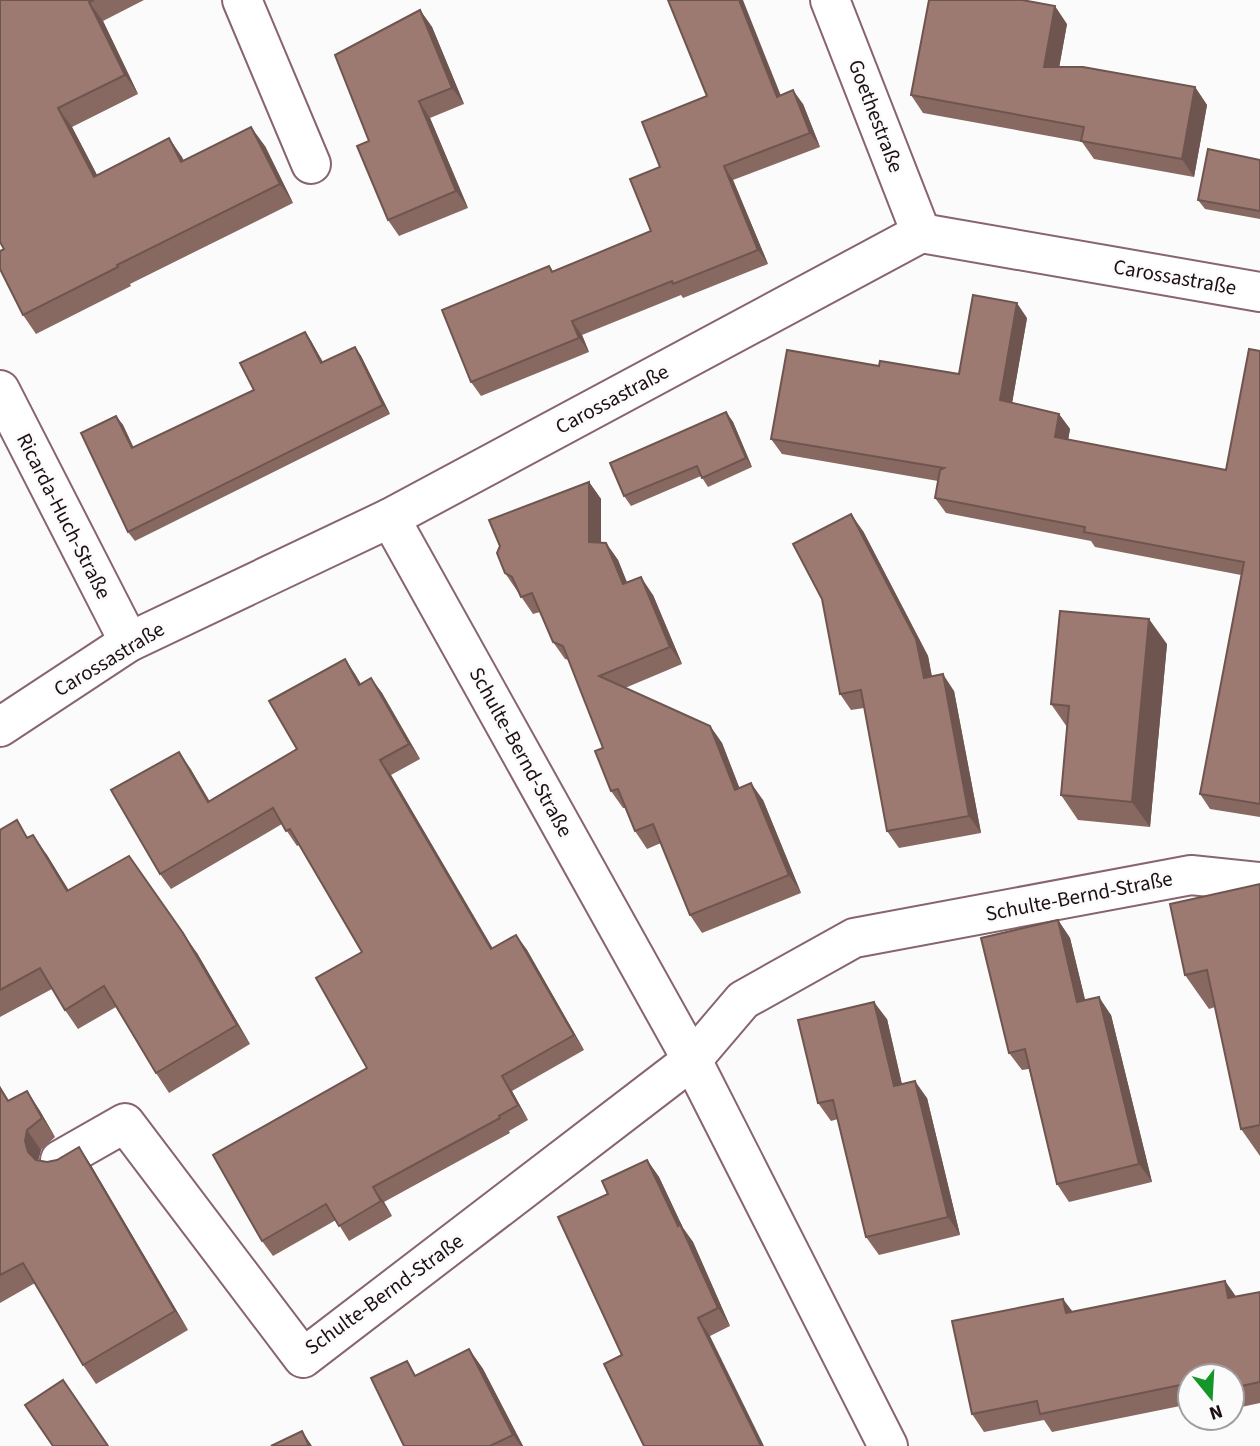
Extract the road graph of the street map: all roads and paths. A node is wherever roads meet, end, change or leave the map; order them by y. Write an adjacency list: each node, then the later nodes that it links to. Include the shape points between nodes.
1 (242, 0): 3 (street)
2 (830, 0): 4 (street, Goethestraße)
3 (311, 164)
4 (922, 233): 5 (street, Carossastraße); 7 (street, Carossastraße)
5 (1260, 292)
6 (0, 390): 8 (street, Ricarda-Huch-Straße)
7 (390, 518): 8 (street, Carossastraße); 11 (street, Schulte-Bernd-Straße)
8 (128, 642): 9 (street, Carossastraße)
9 (0, 727)
10 (1260, 882): 11 (street, Schulte-Bernd-Straße, via 1191,875 854,938 743,1000)
11 (692, 1060): 12 (street, Schulte-Bernd-Straße, via 303,1358 125,1123); 13 (street, Schulte-Bernd-Straße)
12 (60, 1160)
13 (888, 1446)

